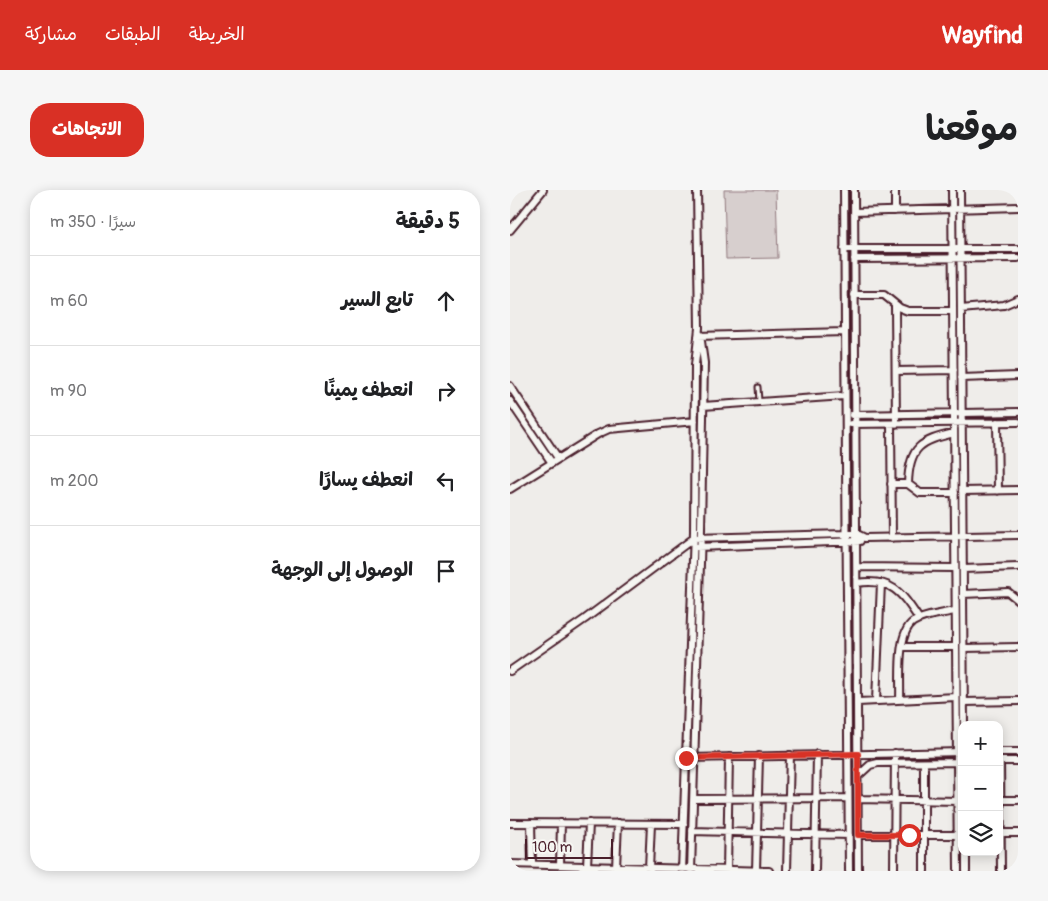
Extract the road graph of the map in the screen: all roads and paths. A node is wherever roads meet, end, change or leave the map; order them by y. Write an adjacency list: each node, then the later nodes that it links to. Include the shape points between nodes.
1 (543, 190): 12 (street)
2 (697, 190): 26 (street)
3 (844, 190): 15 (street)
4 (854, 190): 11 (street)
5 (895, 190): 10 (street)
6 (952, 190): 9 (street)
7 (960, 190): 9 (street)
8 (1018, 207): 9 (street)
9 (956, 209): 10 (street); 13 (street)
10 (895, 211): 11 (street)
11 (854, 212): 16 (street)
12 (510, 230)
13 (957, 249): 14 (street); 16 (street); 17 (street)
14 (1018, 249)
15 (844, 250): 16 (street); 25 (street)
16 (854, 250): 19 (street)
17 (957, 258): 18 (street); 19 (street); 23 (street); 24 (street)
18 (1018, 258)
19 (854, 259): 20 (street)
20 (854, 295): 22 (street, via 884,295); 42 (street)
21 (1018, 299): 23 (street, via 1004,305)
22 (895, 305): 24 (street, via 908,311); 28 (street)
23 (961, 310): 30 (street)
24 (953, 311): 27 (street)
25 (844, 332): 26 (street); 33 (street)
26 (699, 336): 37 (street, via 704,363); 43 (street, via 695,365)
27 (954, 370): 28 (street); 39 (street)
28 (896, 371): 40 (street)
29 (1018, 376): 30 (street)
30 (961, 378): 39 (street)
31 (510, 386): 34 (street)
32 (758, 387): 36 (lane)
33 (844, 396): 36 (street); 41 (street)
34 (518, 398): 35 (street); 51 (street)
35 (511, 402): 52 (street)
36 (759, 402): 37 (street)
37 (703, 406): 65 (street)
38 (1018, 412): 39 (street)
39 (958, 413): 40 (street); 46 (street)
40 (896, 414): 42 (street); 49 (street)
41 (845, 415): 42 (street); 47 (street)
42 (854, 415): 48 (street)
43 (695, 421): 51 (street, via 609,429); 65 (street)
44 (997, 422): 45 (street); 46 (street); 56 (street)
45 (1018, 422)
46 (958, 423): 49 (street); 50 (street); 58 (street)
47 (845, 424): 48 (street); 60 (street)
48 (854, 424): 49 (street); 61 (street)
49 (893, 424): 53 (street)
50 (954, 432): 54 (street, via 919,445 912,457); 59 (street)
51 (558, 458): 52 (street)
52 (552, 463): 55 (street)
53 (892, 484): 54 (street); 67 (street)
54 (908, 484): 59 (street, via 920,494)
55 (510, 489)
56 (998, 490): 57 (street); 58 (street)
57 (1018, 490)
58 (962, 491): 64 (street)
59 (955, 493): 63 (street)
60 (846, 534): 61 (street); 65 (street); 69 (street)
61 (856, 534): 66 (street); 68 (street)
62 (1018, 535): 64 (street)
63 (954, 536): 64 (street); 67 (street); 73 (street)
64 (963, 536): 74 (street)
65 (697, 537): 70 (street)
66 (865, 538): 67 (street); 68 (street)
67 (892, 538)
68 (856, 542): 69 (street); 71 (street)
69 (846, 543): 70 (street); 99 (street)
70 (694, 546): 85 (street); 104 (street); 105 (street)
71 (857, 567): 73 (street); 75 (street)
72 (1018, 567): 74 (street)
73 (954, 568): 79 (street)
74 (963, 569): 77 (street)
75 (857, 583): 76 (street); 89 (street)
76 (880, 583): 80 (street, via 898,591); 90 (street)
77 (963, 594): 78 (street, via 1008,592); 84 (street)
78 (1018, 600)
79 (954, 611): 80 (street); 82 (street)
80 (919, 619): 81 (street, via 907,628)
81 (902, 647): 82 (street); 87 (street)
82 (955, 647): 86 (street)
83 (1018, 647): 84 (street)
84 (964, 648): 91 (street)
85 (510, 671)
86 (956, 697): 87 (street); 93 (street)
87 (900, 700): 90 (street)
88 (1018, 701): 91 (street)
89 (858, 702): 90 (street); 100 (street)
90 (876, 702)
91 (964, 702): 92 (street)
92 (964, 721)
93 (958, 724)
94 (958, 752): 97 (street)
95 (1003, 752): 96 (street)
96 (1018, 752)
97 (895, 753): 100 (street); 110 (street)
98 (817, 754): 99 (street); 101 (street); 112 (street)
99 (848, 754): 100 (street); 113 (street)
100 (858, 754): 111 (street)
101 (790, 755): 102 (street); 117 (street)
102 (759, 756): 103 (street); 116 (street)
103 (729, 757): 105 (street); 115 (street)
104 (686, 758): 105 (street); 130 (street)
105 (694, 758): 114 (street)
106 (1003, 761): 107 (street)
107 (1018, 761)
108 (924, 762): 109 (street); 110 (street); 120 (street)
109 (958, 762)
110 (895, 763): 111 (street, via 870,765); 119 (street)
111 (858, 776): 118 (street)
112 (816, 798): 113 (street); 117 (street); 137 (street)
113 (848, 798): 138 (street)
114 (693, 799): 115 (street); 131 (street)
115 (728, 799): 116 (street); 132 (street)
116 (758, 799): 117 (street); 133 (street)
117 (788, 799): 136 (street)
118 (858, 799): 119 (street); 139 (street)
119 (895, 800): 120 (street); 140 (street)
120 (924, 800): 123 (street); 141 (street)
121 (1003, 800): 122 (street)
122 (1018, 800)
123 (958, 801)
124 (510, 823): 125 (street)
125 (532, 823): 126 (street); 146 (street)
126 (561, 823): 127 (street); 147 (street)
127 (589, 823): 128 (street); 149 (street)
128 (618, 824): 129 (street); 150 (street)
129 (651, 824): 130 (street); 152 (street)
130 (684, 824): 153 (street)
131 (692, 831): 132 (street); 154 (street)
132 (727, 832): 133 (street); 155 (street)
133 (757, 833): 136 (street); 156 (street)
134 (1003, 833): 135 (street)
135 (1018, 833)
136 (788, 834): 137 (street); 158 (street)
137 (816, 834): 138 (street); 159 (street)
138 (849, 835): 160 (street)
139 (858, 835): 140 (street); 161 (street)
140 (894, 835): 141 (street); 162 (street)
141 (924, 835): 142 (street); 163 (street)
142 (958, 835)
143 (958, 856): 164 (street)
144 (966, 856): 165 (street)
145 (1001, 856): 166 (street)
146 (532, 864): 147 (street); 151 (street)
147 (560, 865): 149 (street)
148 (512, 866): 151 (street)
149 (588, 866): 150 (street)
150 (616, 867): 152 (street)
151 (522, 868)
152 (649, 868): 153 (street)
153 (682, 870): 154 (street)
154 (691, 870): 155 (street)
155 (727, 870): 156 (street)
156 (756, 871): 157 (street)
157 (769, 871)
158 (787, 871)
159 (815, 871)
160 (849, 871)
161 (858, 871)
162 (894, 871)
163 (924, 871)
164 (958, 871)
165 (966, 871)
166 (1001, 871)

